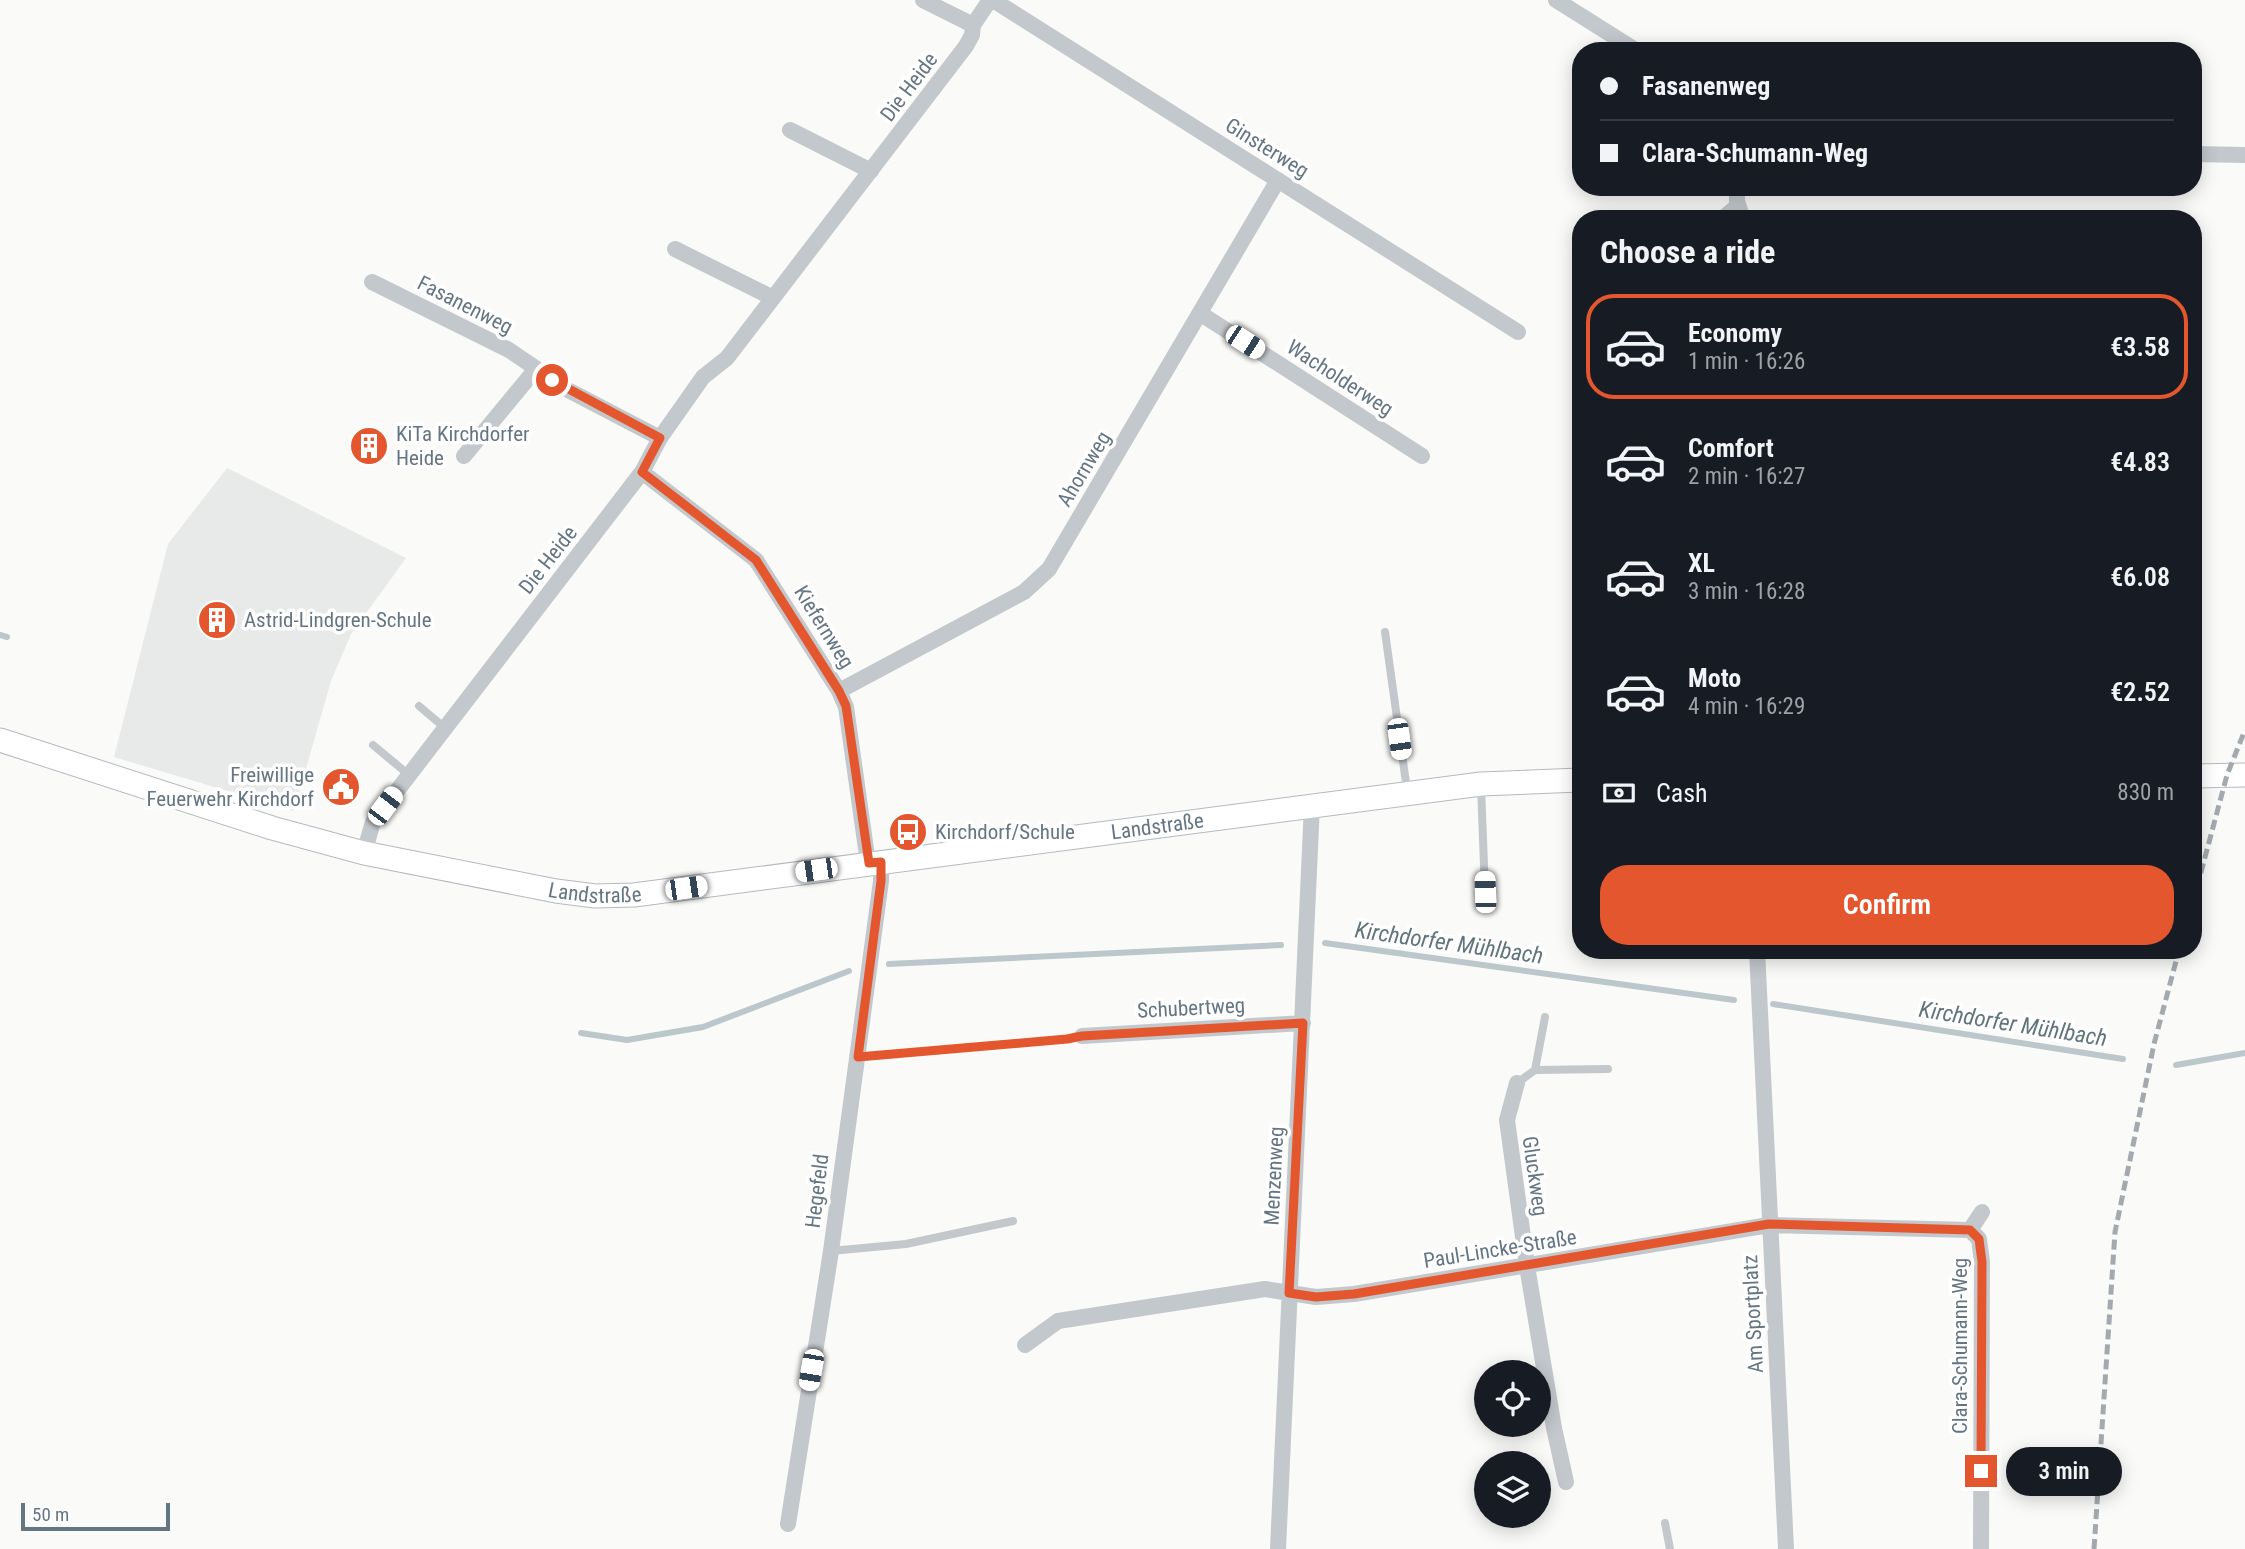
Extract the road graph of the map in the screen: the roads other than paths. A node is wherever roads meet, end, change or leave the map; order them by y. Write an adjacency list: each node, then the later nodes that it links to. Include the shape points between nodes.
1 (923, 0): 4 (street)
2 (992, 0): 4 (street, Die Heide); 10 (street, Ginsterweg)
3 (1556, 0): 5 (street)
4 (972, 25): 9 (street, Die Heide, via 966,46)
5 (1623, 42)
6 (790, 130): 9 (street)
7 (2202, 154): 8 (street)
8 (2245, 155)
9 (871, 171): 15 (street, Die Heide)
10 (1278, 180): 16 (street, Ahornweg); 17 (street, Ginsterweg)
11 (1735, 196): 12 (lane)
12 (1724, 210)
13 (675, 249): 15 (street)
14 (372, 282): 18 (street, Fasanenweg, via 509,350)
15 (773, 298): 19 (street, Die Heide, via 727,358 703,377)
16 (1200, 314): 21 (street, Wacholderweg); 24 (street, Ahornweg, via 1049,569 1024,592)
17 (1518, 332)
18 (536, 370): 19 (street, Fasanenweg); 20 (street)
19 (660, 438): 22 (street, Die Heide)
20 (464, 456)
21 (1422, 456)
22 (642, 472): 24 (street, Kiefernweg, via 756,560); 26 (street, Die Heide)
23 (1385, 632): 34 (lane)
24 (839, 691): 37 (street, Kiefernweg, via 846,706)
25 (419, 706): 26 (lane)
26 (445, 728): 29 (street, Die Heide)
27 (0, 740): 36 (street, Landstraße)
28 (373, 745): 29 (lane)
29 (409, 775): 36 (street, Die Heide, via 373,822)
30 (2245, 775): 31 (street)
31 (2202, 776)
32 (1572, 780): 33 (street, Landstraße)
33 (1481, 784): 34 (street, Landstraße); 38 (lane)
34 (1407, 793): 35 (street, Landstraße)
35 (1312, 805): 37 (street, Landstraße); 41 (street, Menzenweg)
36 (364, 853): 37 (street, Landstraße, via 595,896 634,895)
37 (875, 862): 43 (street, Hegefeld, via 881,881)
38 (1485, 892)
39 (1757, 959): 49 (street, Am Sportplatz)
40 (1545, 1017): 45 (lane)
41 (1303, 1023): 42 (street, Schubertweg); 53 (street, Menzenweg)
42 (1082, 1036): 43 (lane)
43 (858, 1057): 51 (street, Hegefeld)
44 (1608, 1069): 45 (lane)
45 (1535, 1070): 46 (lane)
46 (1517, 1083): 52 (street, Gluckweg, via 1507,1120)
47 (1982, 1212): 50 (street)
48 (1013, 1222): 51 (lane, via 906,1244)
49 (1769, 1224): 50 (street, Paul-Lincke-Straße); 52 (street, Paul-Lincke-Straße); 60 (street, Am Sportplatz)
50 (1970, 1230): 61 (street, Clara-Schumann-Weg, via 1979,1239 1982,1262)
51 (831, 1251): 57 (street, Hegefeld)
52 (1527, 1266): 53 (street, Paul-Lincke-Straße, via 1354,1294 1316,1297); 55 (street, Gluckweg)
53 (1289, 1293): 54 (street, Paul-Lincke-Straße, via 1265,1289 1058,1321); 58 (street, Menzenweg)
54 (1025, 1345)
55 (1566, 1482)
56 (1665, 1523): 59 (lane)
57 (788, 1524)
58 (1278, 1549)
59 (1670, 1549)
60 (1786, 1549)
61 (1981, 1549)

